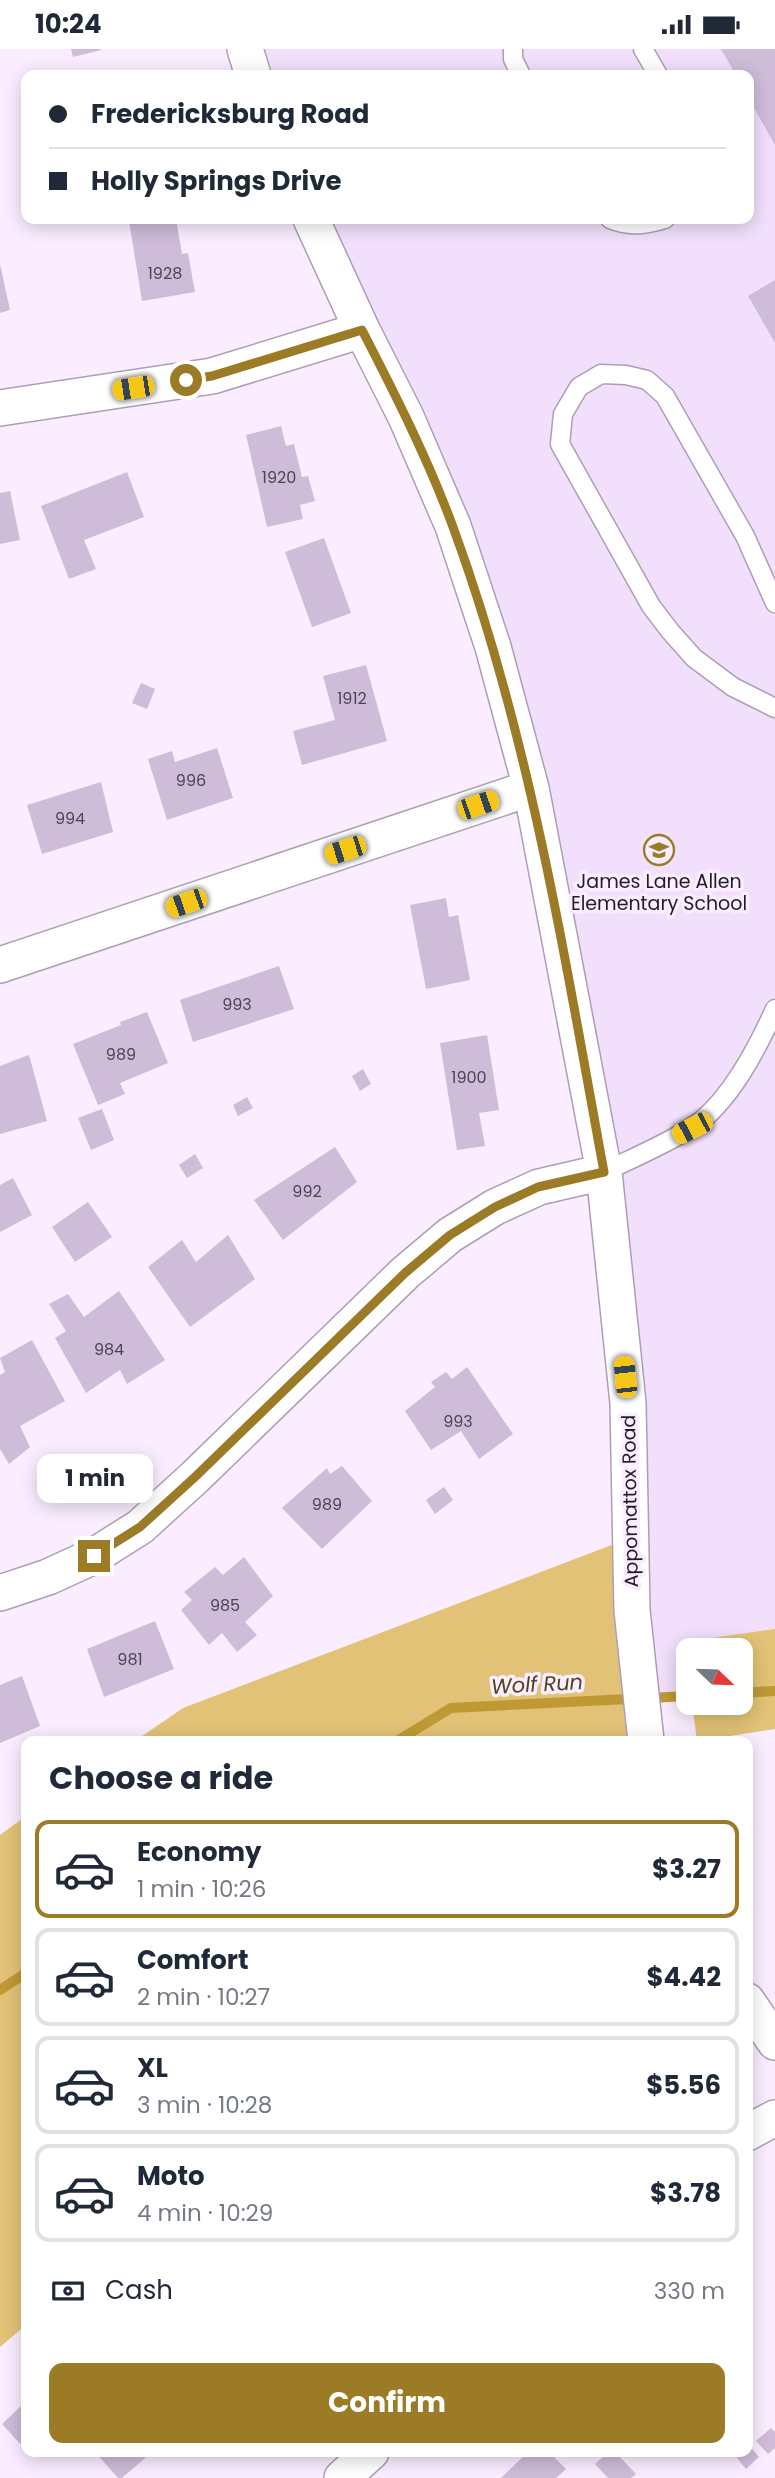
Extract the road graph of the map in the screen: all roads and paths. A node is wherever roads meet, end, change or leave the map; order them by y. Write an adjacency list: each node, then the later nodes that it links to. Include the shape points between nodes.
1 (245, 49): 4 (street)
2 (513, 49): 5 (lane)
3 (643, 49): 6 (lane)
4 (251, 70)
5 (518, 70)
6 (655, 70)
7 (313, 224): 8 (street, Appomattox Road)
8 (362, 330): 9 (street, via 212,376); 12 (street, Appomattox Road, via 453,526)
9 (0, 408)
10 (775, 603): 11 (lane, via 745,536 665,396 647,380 626,375 601,374 579,387 563,415 560,444 650,605 694,658 733,687)
11 (775, 708)
12 (531, 788): 13 (street); 15 (street, Appomattox Road)
13 (0, 965)
14 (775, 1009): 15 (lane, via 746,1065 712,1111 692,1128)
15 (604, 1172): 16 (street, via 538,1187 450,1235 140,1527 94,1556); 17 (street, Appomattox Road, via 628,1403 632,1610)
16 (0, 1593)
17 (646, 1736)
18 (753, 2010): 19 (street)
19 (775, 2042)
20 (775, 2118): 21 (street)
21 (753, 2130)

